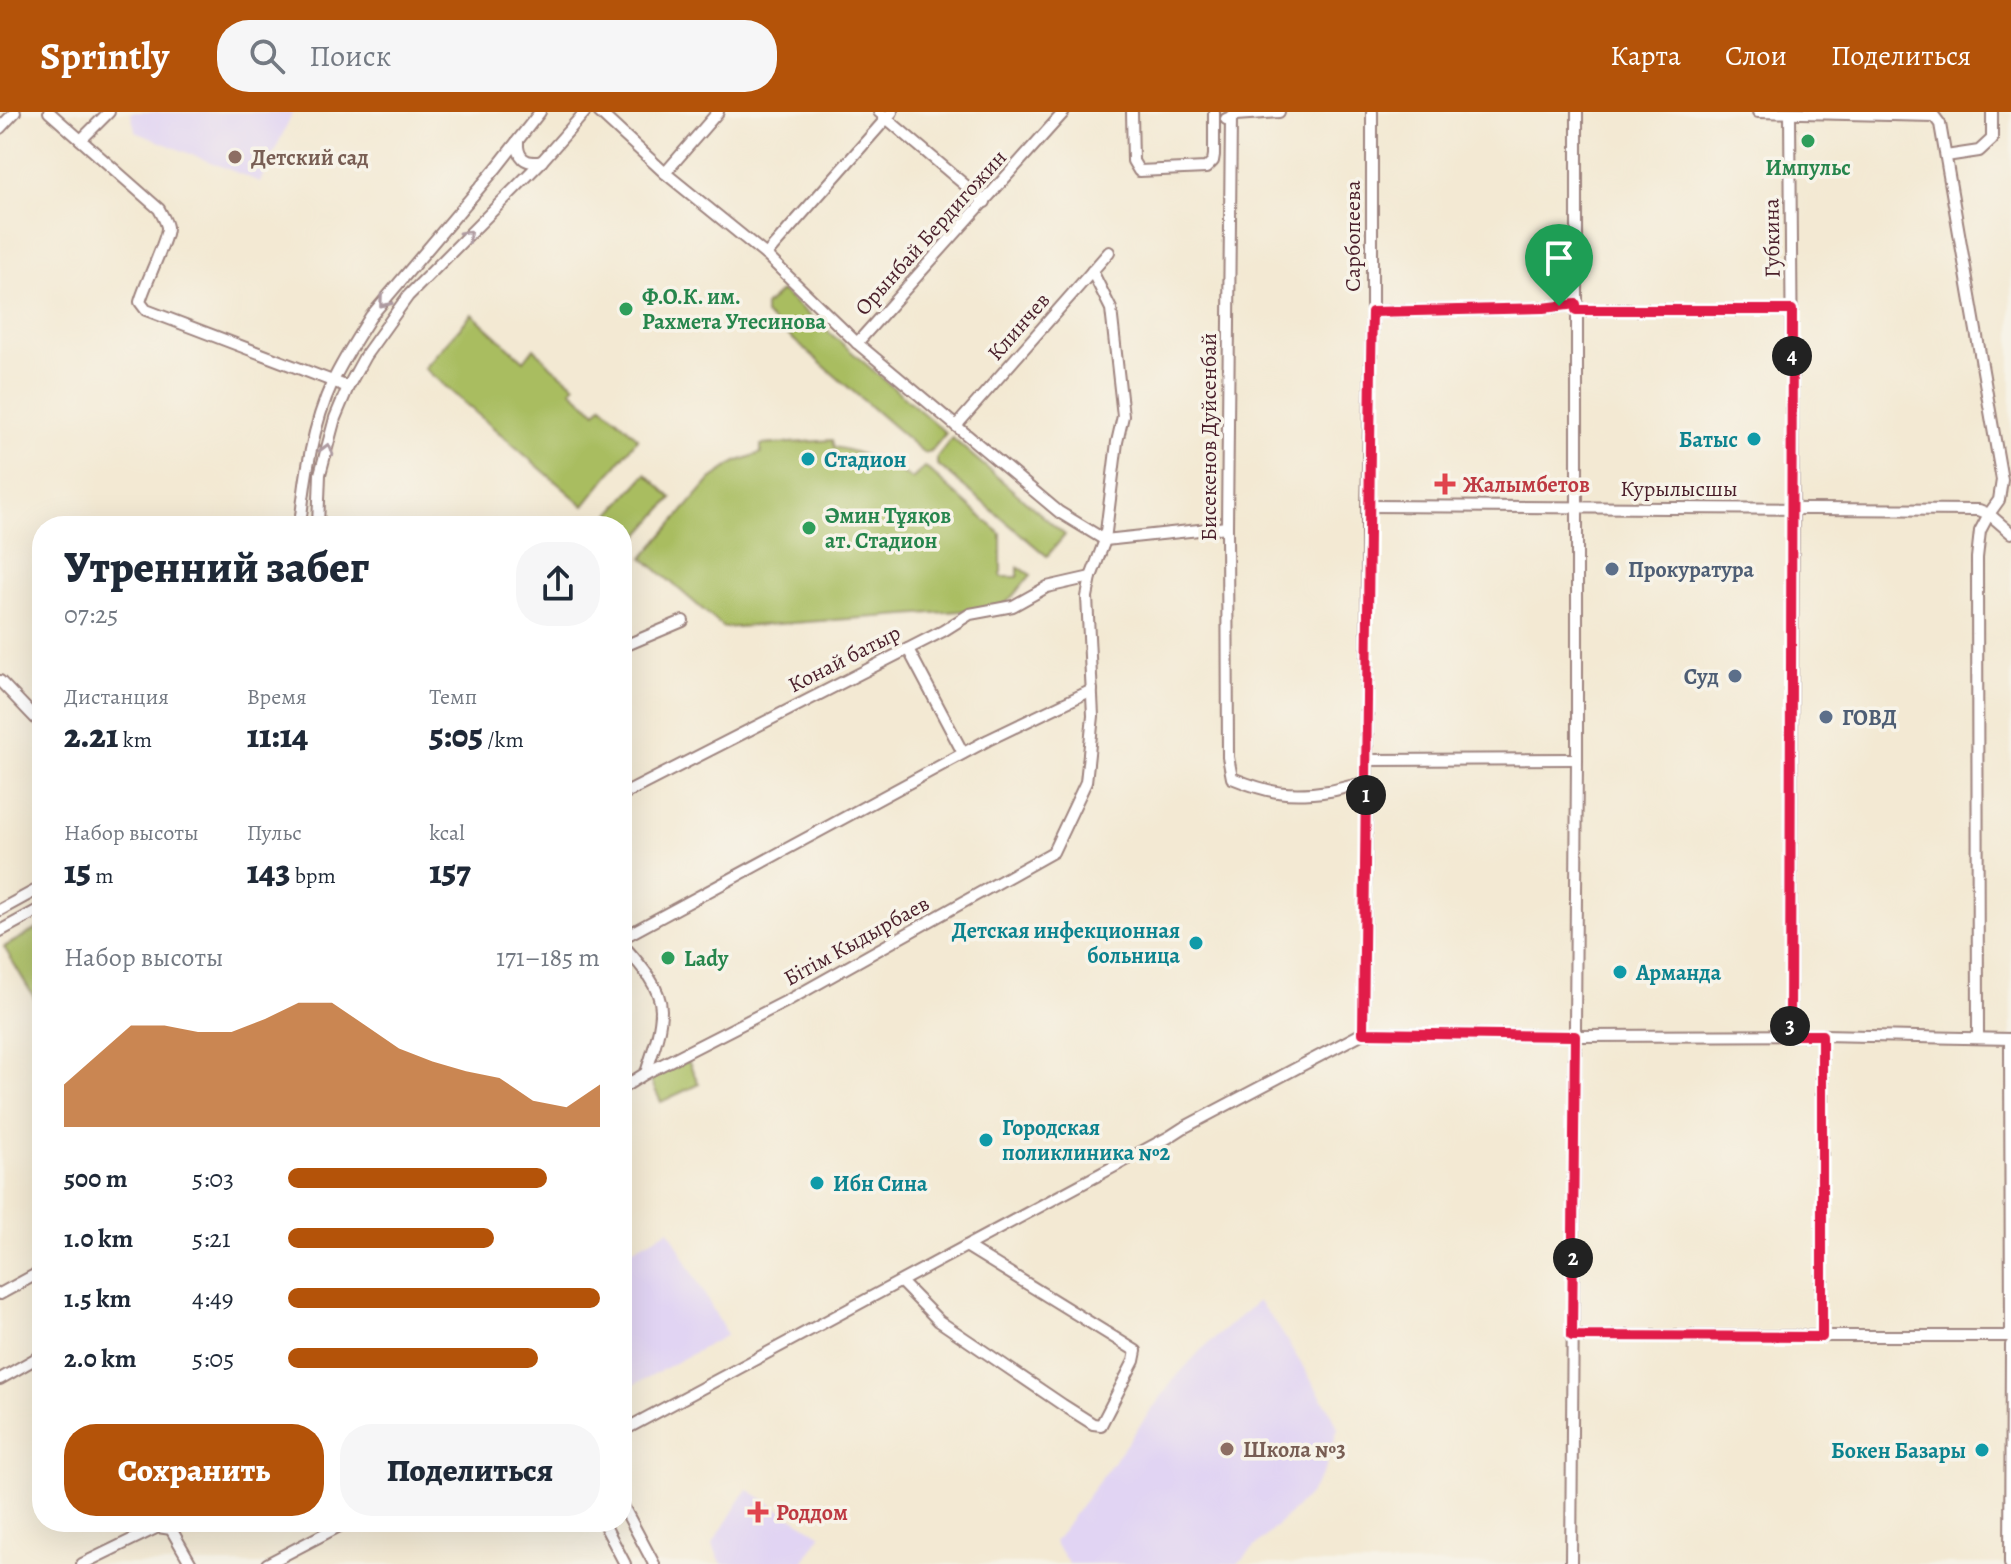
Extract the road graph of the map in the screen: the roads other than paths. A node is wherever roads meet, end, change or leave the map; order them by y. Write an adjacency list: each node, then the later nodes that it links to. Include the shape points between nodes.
1 (15, 112): 19 (street)
2 (49, 112): 20 (street)
3 (109, 112): 20 (street)
4 (540, 112): 21 (street)
5 (585, 112): 23 (street)
6 (599, 112): 24 (street)
7 (718, 112): 24 (street)
8 (1064, 112): 25 (street, Орынбай Бердигожин)
9 (1132, 112): 17 (street, via 1133,161 1139,171 1206,168 1214,155)
10 (1279, 112): 18 (street)
11 (1372, 112): 31 (street, Сарбопеева)
12 (1577, 112): 29 (street)
13 (1758, 112): 15 (street)
14 (1992, 112): 22 (street, via 1992,139 1979,151)
15 (1790, 113): 22 (street, via 1934,116); 30 (street, Губкина)
16 (886, 114): 25 (street); 27 (street)
17 (1214, 116): 18 (street)
18 (1231, 118): 42 (street, Бисекенов Дуйсенбай)
19 (0, 128)
20 (81, 140): 33 (street, via 159,209 166,223 167,233 140,302 146,310)
21 (518, 141): 23 (street, via 523,160); 33 (street, one-way to 33, via 371,316)
22 (1946, 156): 39 (street, via 2002,480 1999,500)
23 (542, 161): 34 (street, one-way to 23, via 408,296)
24 (665, 173): 27 (street)
25 (985, 202): 32 (street, Орынбай Бердигожин)
26 (1109, 252): 28 (street, Клинчев)
27 (766, 255): 32 (street)
28 (1092, 271): 35 (street, Клинчев); 44 (street, Бiтiм Кыдырбаев, via 1111,309 1123,416)
29 (1576, 307): 30 (street); 31 (street); 37 (street)
30 (1792, 310): 38 (street, Губкина)
31 (1372, 312): 36 (street, Сарбопеева)
32 (857, 343): 35 (street)
33 (334, 381): 34 (street); 40 (street, via 305,475)
34 (348, 387): 41 (street, one-way to 34, via 320,474)
35 (956, 426): 44 (street, via 1043,500)
36 (1367, 506): 37 (street, Курылысшы); 54 (street, Сарбопеева)
37 (1576, 507): 38 (street, Курылысшы); 53 (street)
38 (1793, 509): 39 (street, Курылысшы); 64 (street, Губкина)
39 (1989, 514): 43 (street); 67 (street, via 1980,531 1977,558)
40 (301, 516)
41 (318, 516)
42 (1227, 527): 44 (street); 55 (street, Бисекенов Дуйсенбай, via 1232,778 1289,795)
43 (2011, 533)
44 (1105, 540): 45 (street, Бiтiм Кыдырбаев)
45 (1091, 577): 48 (street, Конай батыр, via 1047,587 1013,606 970,614); 50 (street, Бiтiм Кыдырбаев, via 1087,597)
46 (683, 621): 47 (street)
47 (632, 643)
48 (908, 649): 52 (street); 56 (street, Конай батыр)
49 (0, 681): 51 (street)
50 (1092, 690): 52 (street); 69 (street, Бiтiм Кыдырбаев, via 1086,782 1053,852 787,1001)
51 (32, 715)
52 (963, 753): 61 (street)
53 (1577, 759): 54 (street); 66 (street)
54 (1367, 760): 55 (street, Сарбопеева)
55 (1366, 784): 63 (street, Сарбопеева)
56 (632, 790)
57 (32, 892): 58 (street)
58 (0, 910)
59 (32, 913): 60 (street)
60 (0, 931)
61 (632, 935)
62 (632, 955): 69 (street, via 661,1007)
63 (1363, 1033): 66 (street); 71 (street)
64 (1790, 1035): 65 (street); 66 (street)
65 (1822, 1035): 67 (street); 77 (street)
66 (1575, 1036): 76 (street)
67 (1978, 1037): 68 (street)
68 (2010, 1039): 75 (street)
69 (646, 1073): 70 (street, Бiтiм Кыдырбаев)
70 (632, 1082)
71 (966, 1246): 73 (street); 73 (street, via 1136,1351 1101,1425 939,1321)
72 (32, 1276): 74 (street)
73 (901, 1282): 81 (street)
74 (0, 1294)
75 (2011, 1334): 77 (street)
76 (1572, 1336): 77 (street); 92 (street)
77 (1822, 1337)
78 (2011, 1345): 93 (street)
79 (32, 1361): 80 (street)
80 (0, 1379)
81 (632, 1426)
82 (632, 1523): 91 (street)
83 (148, 1532): 87 (street)
84 (173, 1532): 88 (street)
85 (328, 1532): 89 (street)
86 (608, 1532): 90 (street)
87 (82, 1564)
88 (191, 1564)
89 (267, 1564)
90 (625, 1564)
91 (654, 1564)
92 (1571, 1564)
93 (2010, 1564)

